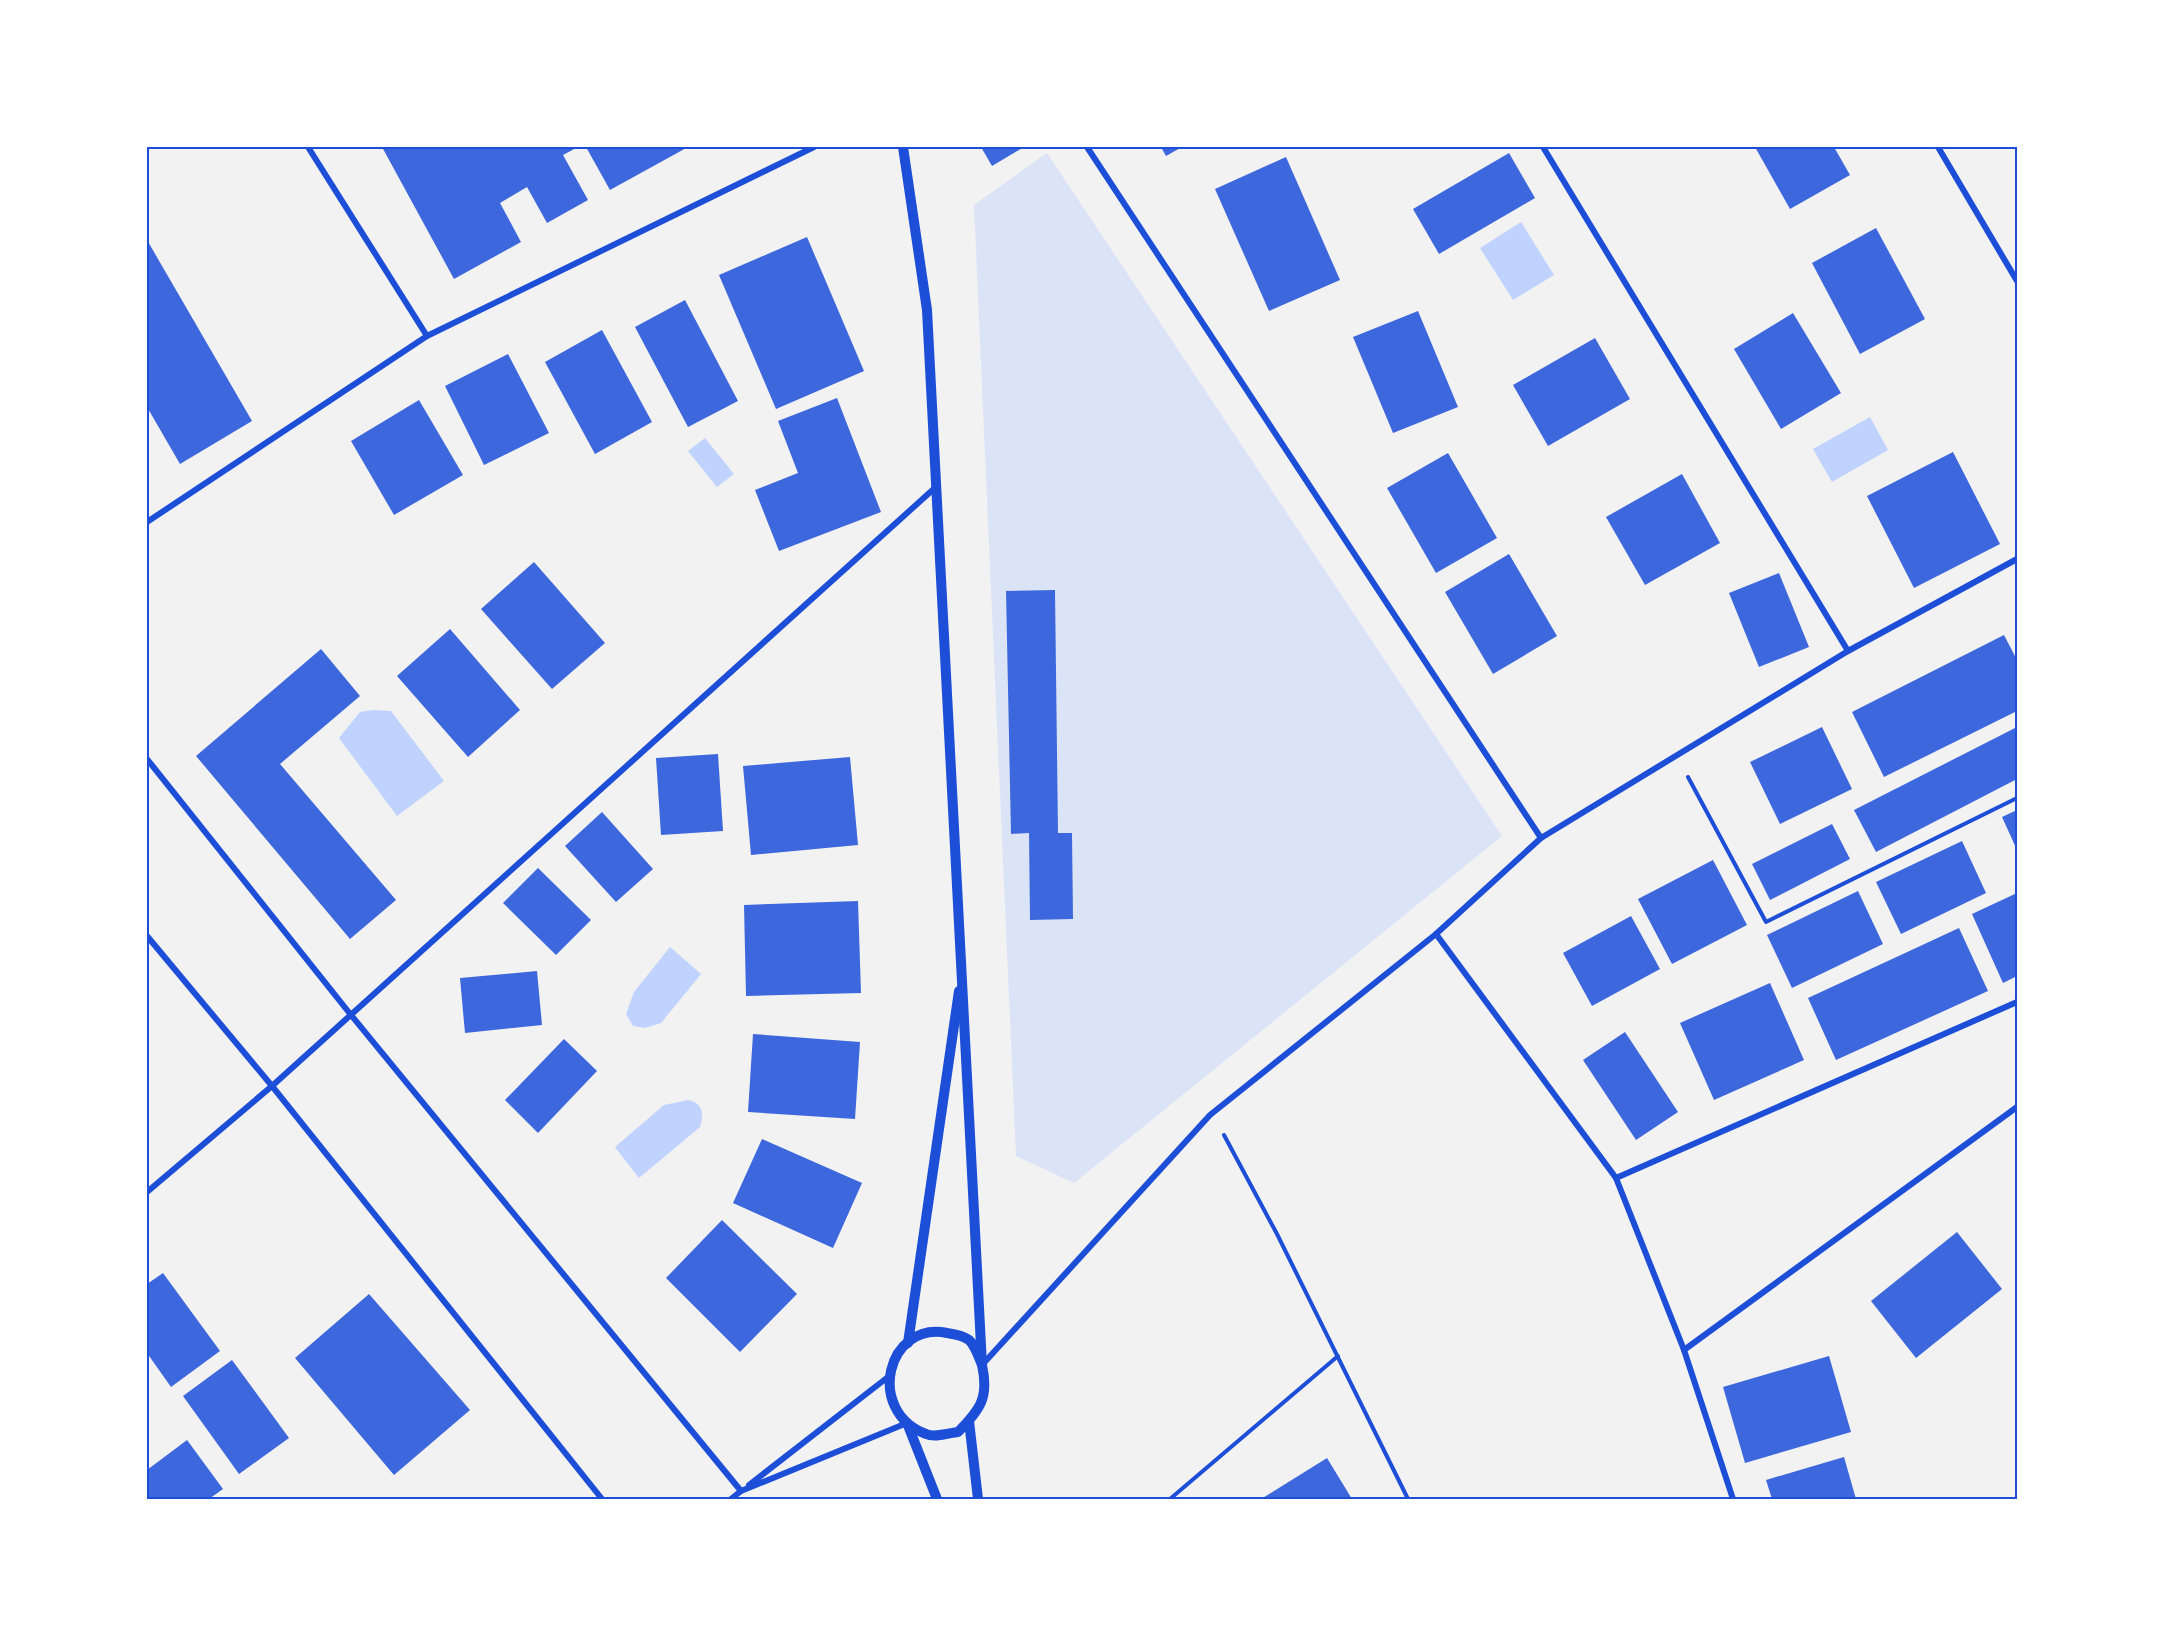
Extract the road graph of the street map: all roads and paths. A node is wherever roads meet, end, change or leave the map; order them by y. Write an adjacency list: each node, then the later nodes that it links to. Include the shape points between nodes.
1 (308, 147): 8 (street)
2 (813, 147): 8 (street)
3 (903, 147): 9 (street, via 927,310)
4 (1087, 147): 16 (street)
5 (1544, 147): 12 (street)
6 (1938, 147): 7 (street)
7 (2017, 281)
8 (427, 336): 10 (street)
9 (938, 486): 19 (street); 21 (street)
10 (147, 522)
11 (2017, 559): 12 (street)
12 (1848, 651): 13 (street)
13 (1677, 755): 15 (path, via 1766,922); 16 (street)
14 (147, 759): 21 (street)
15 (2017, 798)
16 (1541, 838): 17 (street)
17 (1436, 934): 24 (street); 25 (street)
18 (147, 936): 22 (street)
19 (962, 967): 27 (street); 30 (street)
20 (2017, 1002): 25 (street)
21 (351, 1015): 22 (street); 34 (street)
22 (272, 1086): 26 (street); 35 (street)
23 (2017, 1107): 28 (street)
24 (1210, 1115): 29 (path, via 1233,1147); 30 (street)
25 (1616, 1178): 28 (street)
26 (147, 1192)
27 (908, 1343): 30 (street, via 933,1330 956,1334 970,1341); 31 (street, via 896,1355)
28 (1684, 1350): 41 (street)
29 (1338, 1356): 39 (path); 40 (path)
30 (982, 1365): 32 (street, via 986,1392)
31 (888, 1377): 33 (street, via 895,1410); 34 (street)
32 (969, 1421): 33 (street, via 958,1432 928,1436); 38 (street)
33 (907, 1423): 34 (street); 37 (street)
34 (741, 1491): 36 (street)
35 (602, 1499)
36 (731, 1499)
37 (937, 1499)
38 (978, 1499)
39 (1170, 1499)
40 (1408, 1499)
41 (1733, 1499)

